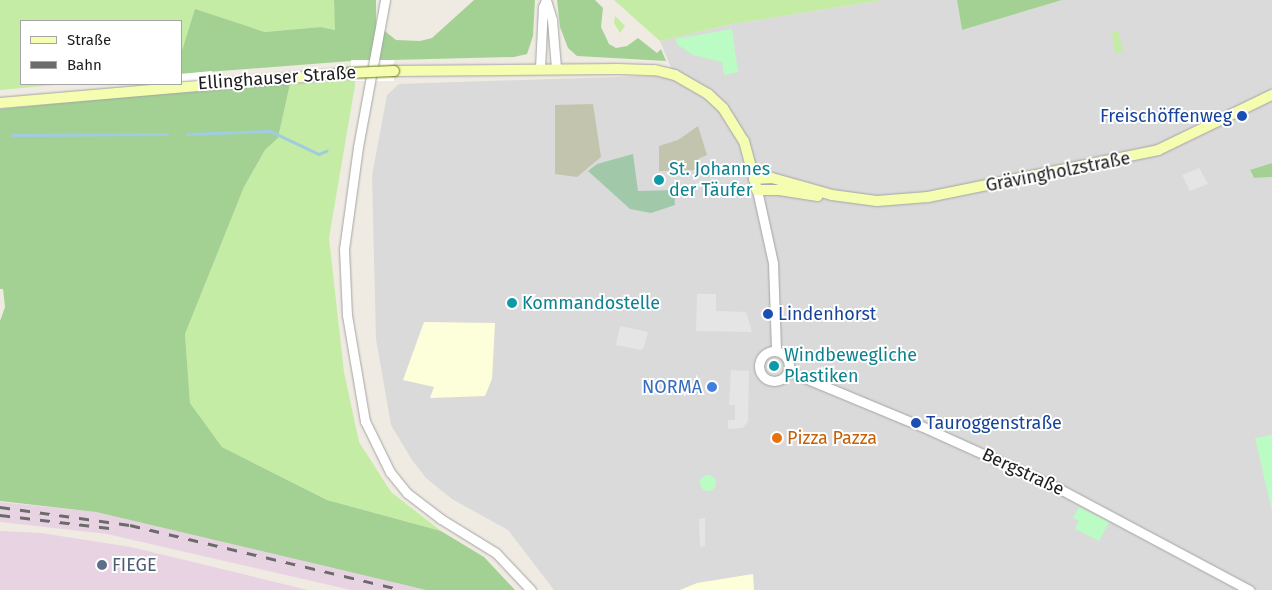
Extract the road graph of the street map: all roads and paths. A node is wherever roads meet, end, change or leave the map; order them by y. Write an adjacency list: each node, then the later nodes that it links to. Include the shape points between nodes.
1 (385, 0): 14 (street, via 360,132 344,249 347,315 365,421 390,472 407,493 441,519 496,553)
2 (546, 0): 3 (street); 4 (street, via 552,20)
3 (540, 68): 4 (main road, Ellinghauser Straße); 6 (main road, Ellinghauser Straße, bridge, via 350,73)
4 (556, 68): 9 (main road, Ellinghauser Straße, via 655,70 675,75 718,103 738,130)
5 (180, 85): 8 (main road, Ellinghauser Straße, bridge)
6 (182, 85)
7 (1272, 94): 11 (main road, Grävingholzstraße, via 1158,150 1136,156 905,201)
8 (0, 103)
9 (754, 179): 10 (main road, Ellinghauser Straße); 11 (main road, Grävingholzstraße, via 772,178)
10 (757, 190): 11 (main road, Grävingholzstraße, via 818,196); 12 (street, via 773,263)
11 (832, 194)
12 (776, 351): 13 (street, via 787,358); 13 (street, via 763,356 759,364 761,373 768,380 777,380)
13 (788, 371): 15 (street, Bergstraße, via 1058,488)
14 (531, 590)
15 (1249, 590)

